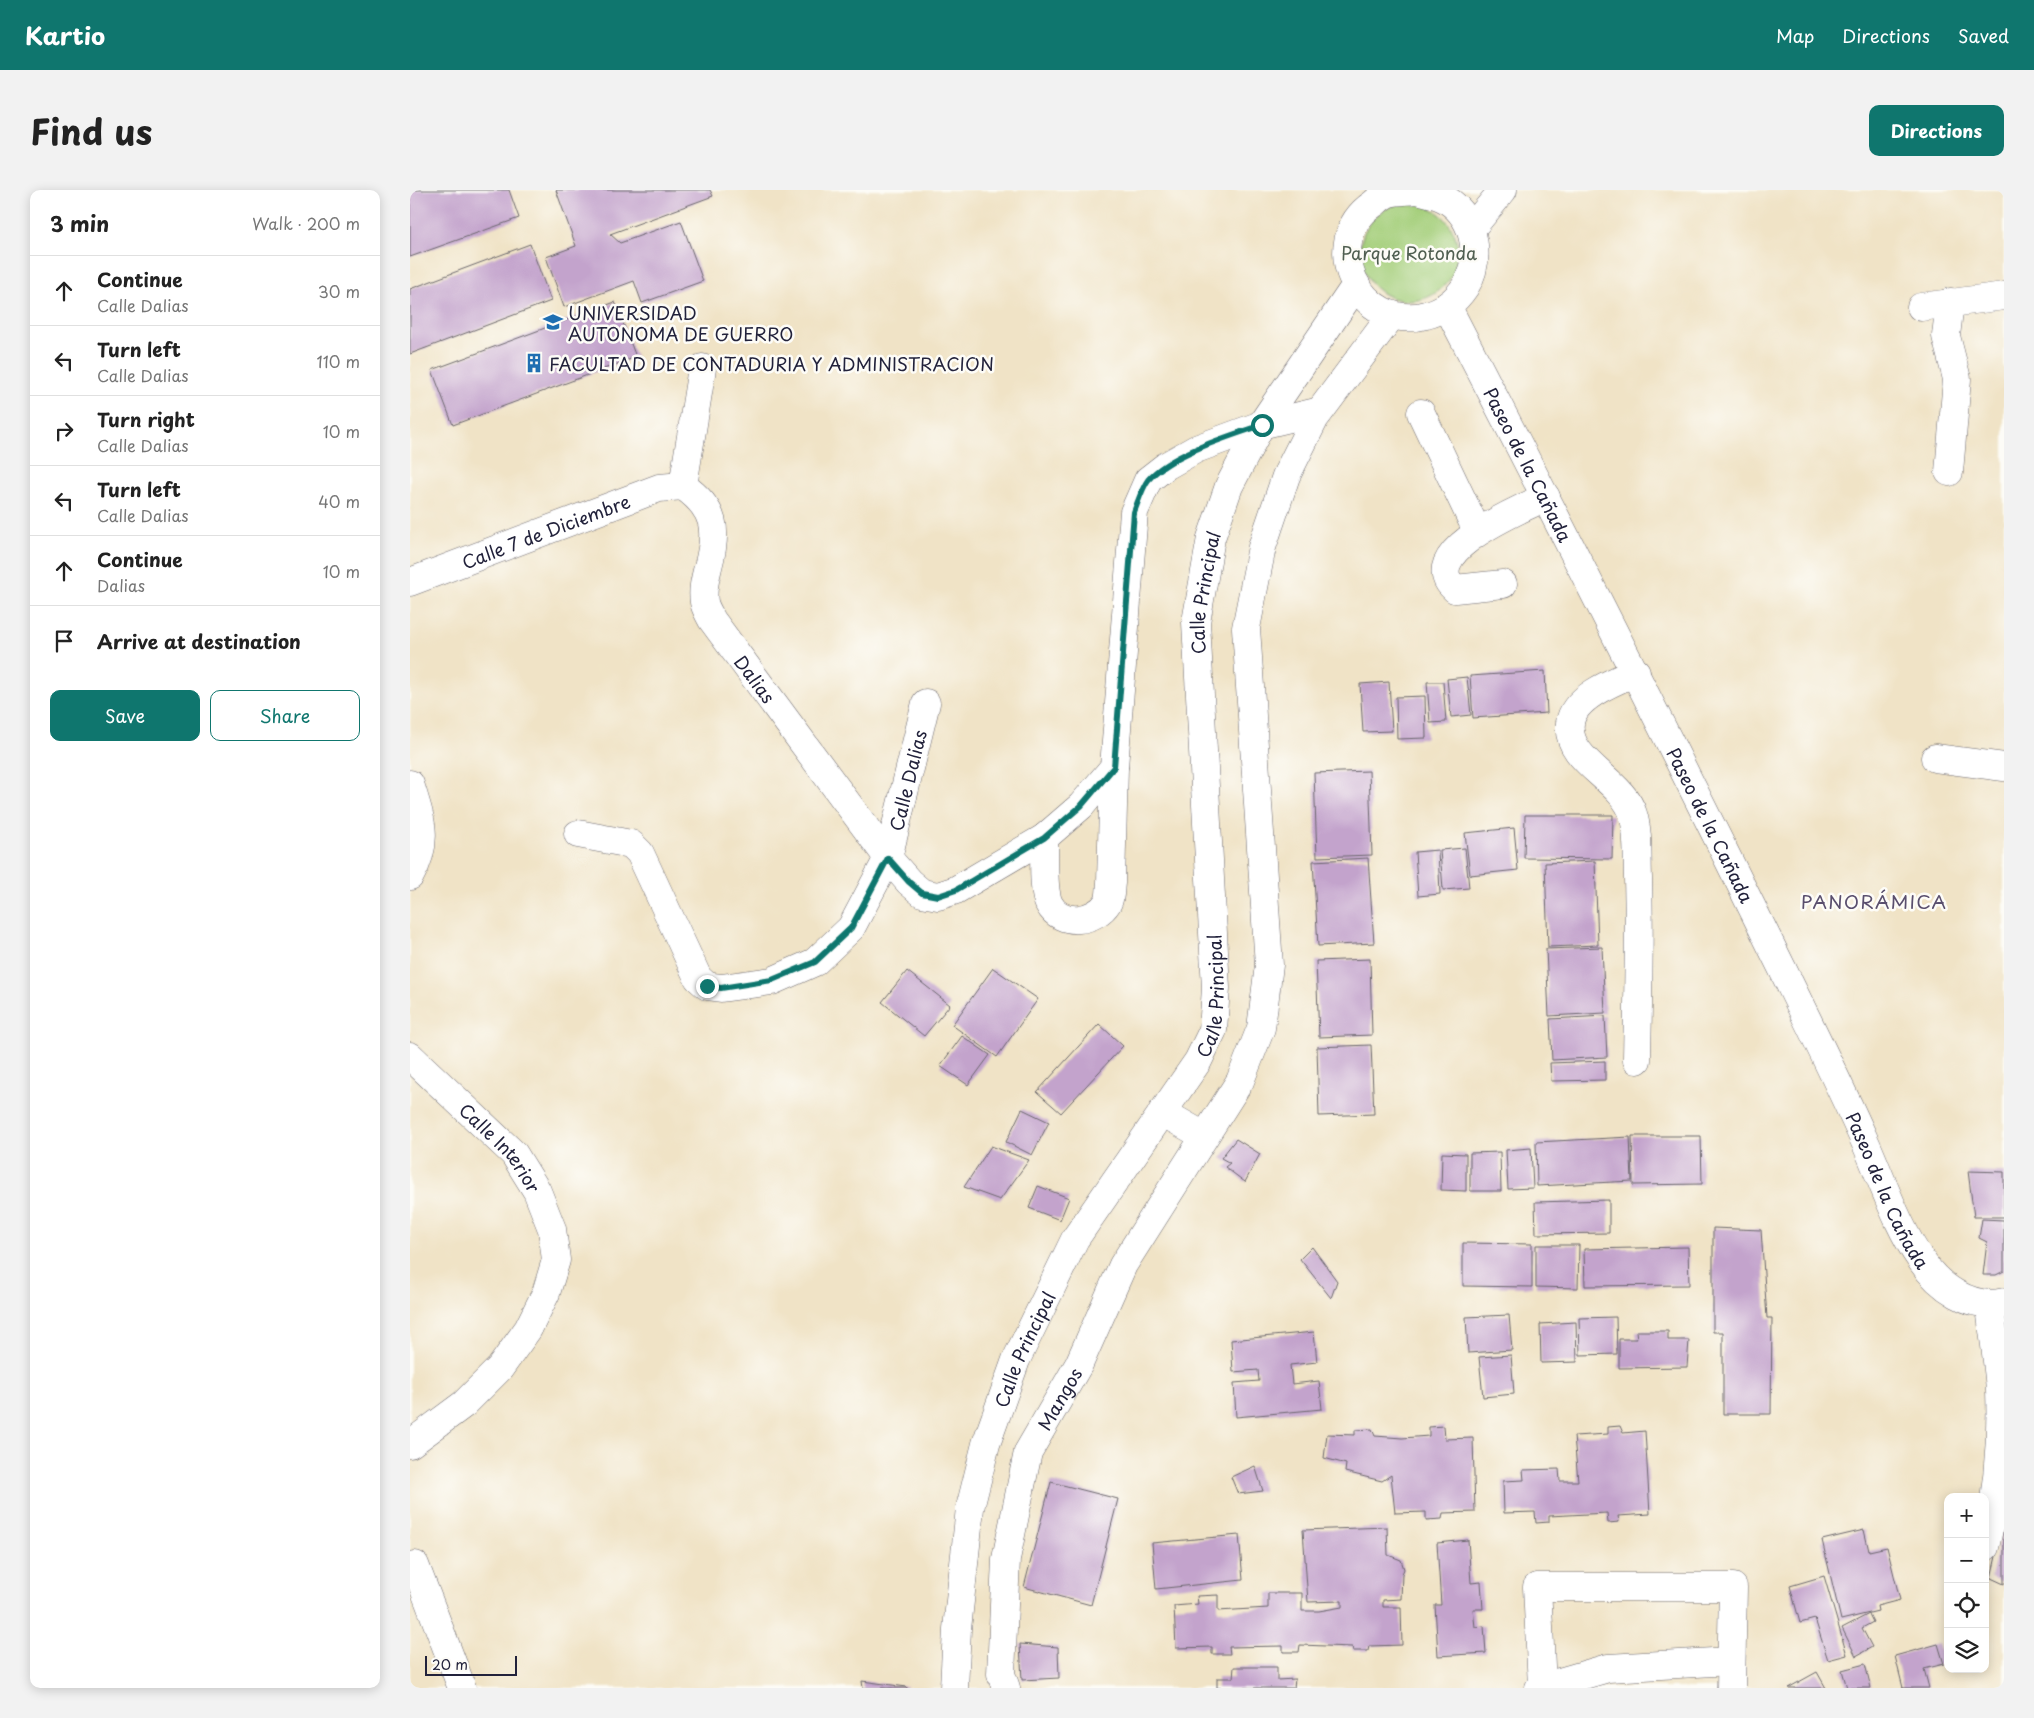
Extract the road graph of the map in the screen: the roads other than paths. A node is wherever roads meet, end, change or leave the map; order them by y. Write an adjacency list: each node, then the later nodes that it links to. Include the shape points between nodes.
1 (1417, 190): 3 (street); 5 (street, via 1387,194 1362,211 1348,238 1348,268)
2 (1503, 190): 4 (street)
3 (1450, 195): 4 (street)
4 (1471, 229): 8 (street, via 1476,254 1471,277 1458,298)
5 (1356, 284): 10 (street, via 1361,296 1375,308); 14 (street, Calle Principal)
6 (2004, 296): 7 (street)
7 (1950, 302): 9 (street); 15 (street, via 1946,336 1957,379)
8 (1447, 306): 10 (street, via 1439,312 1416,318); 17 (street, Paseo de la Cañada)
9 (1921, 307)
10 (1392, 315): 12 (street)
11 (702, 368): 16 (street)
12 (1320, 411): 14 (street); 34 (street, via 1286,476 1262,547 1246,628 1269,965 1261,1028 1240,1081)
13 (1421, 413): 18 (street)
14 (1262, 425): 24 (street, via 1196,449 1166,466 1148,480 1134,512); 33 (street, Calle Principal, via 1229,486 1211,538 1196,622 1216,988 1212,1030 1198,1061)
15 (1949, 472)
16 (683, 486): 19 (street, Calle 7 de Diciembre, via 660,488); 29 (street, Dalias, via 700,498 712,517 715,543 703,585 704,603 712,620)
17 (1546, 497): 18 (street); 21 (street, Paseo de la Cañada)
18 (1477, 531): 20 (street, via 1449,558 1445,572 1448,583 1455,589)
19 (410, 582)
20 (1503, 584)
21 (1636, 672): 32 (street, via 1604,686 1579,705 1570,722 1571,738 1580,754 1613,784 1633,813 1640,926); 35 (street, Paseo de la Cañada, via 1842,1090 1921,1261 1959,1297)
22 (926, 703): 29 (street, Calle Dalias)
23 (1936, 758): 25 (street)
24 (1114, 767): 28 (street, via 1081,806); 28 (street, via 1111,882 1109,900 1101,910 1074,920 1058,915 1050,906 1046,896)
25 (2004, 767)
26 (410, 784): 30 (street, via 423,837 420,859)
27 (578, 834): 29 (street, Calle Dalias, via 631,844 640,853 698,978 707,986 721,988 772,980 815,962 851,928)
28 (1044, 838): 29 (street, via 956,890 938,896 922,893)
29 (888, 858)
30 (410, 876)
31 (410, 1056): 36 (street, Calle Interior, via 514,1154 537,1190 549,1221 556,1260 546,1293 528,1329 500,1368 464,1404)
32 (1637, 1060)
33 (1162, 1112): 34 (street); 43 (street, Calle Principal, via 1075,1239 1016,1360 986,1444 970,1508)
34 (1204, 1136): 44 (street, Mangos, via 1123,1264 1080,1364 1028,1452 1006,1559 1001,1674)
35 (1997, 1304): 37 (street, via 1999,1449 1993,1513)
36 (410, 1444)
37 (1987, 1538)
38 (413, 1566): 42 (street)
39 (1732, 1661): 40 (street); 41 (street, via 1733,1588 1537,1586); 45 (street)
40 (1608, 1678): 41 (street)
41 (1541, 1687)
42 (462, 1688)
43 (954, 1688)
44 (1006, 1688)
45 (1731, 1688)

